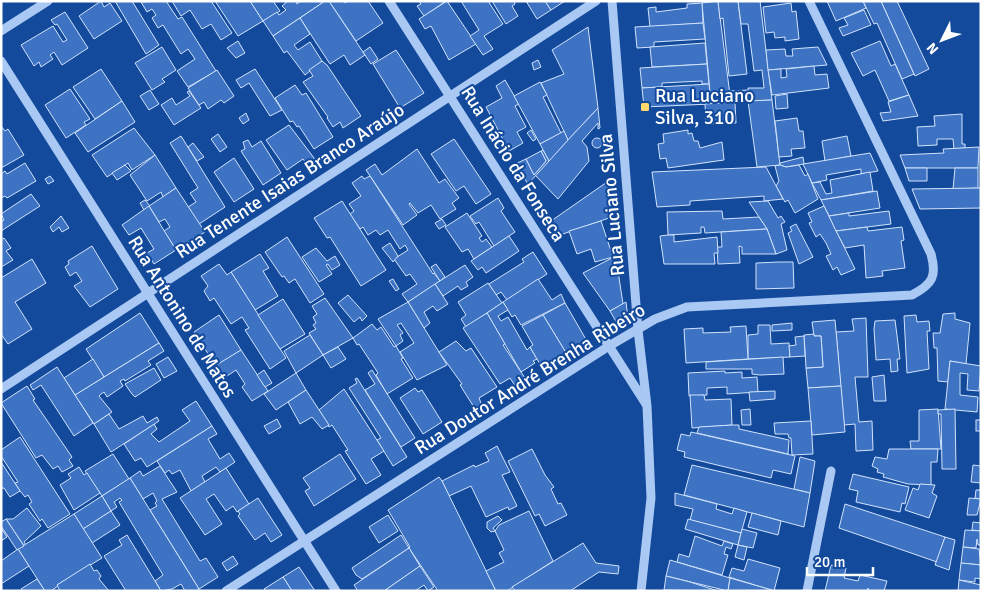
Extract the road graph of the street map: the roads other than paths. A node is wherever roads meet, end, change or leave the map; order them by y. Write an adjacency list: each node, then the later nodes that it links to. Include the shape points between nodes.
1 (48, 1): 6 (street)
2 (388, 1): 8 (street, Rua Inácio da Fonseca)
3 (596, 1): 8 (street, Rua Tenente Isaias Branco Araújo)
4 (612, 1): 10 (street, Rua Luciano Silva)
5 (809, 1): 10 (street, Rua Doutor André Brenha Ribeiro, via 931,254 935,270 928,285 912,295 687,307)
6 (1, 30)
7 (1, 61): 9 (street, Rua Antonino de Matos)
8 (450, 95): 9 (street, Rua Tenente Isaias Branco Araújo); 11 (street, Rua Inácio da Fonseca)
9 (149, 294): 12 (street, Rua Tenente Isaias Branco Araújo); 15 (street, Rua Antonino de Matos)
10 (638, 330): 11 (street, Rua Doutor André Brenha Ribeiro); 13 (street, Rua Luciano Silva)
11 (609, 346): 13 (street, Rua Luciano Silva); 15 (street, Rua Doutor André Brenha Ribeiro)
12 (1, 389)
13 (647, 406): 18 (street, Rua Luciano Silva, via 651,498)
14 (831, 471): 19 (street)
15 (303, 541): 16 (street, Rua Doutor André Brenha Ribeiro); 17 (street, Rua Antonino de Matos)
16 (226, 591)
17 (336, 591)
18 (641, 591)
19 (807, 591)

